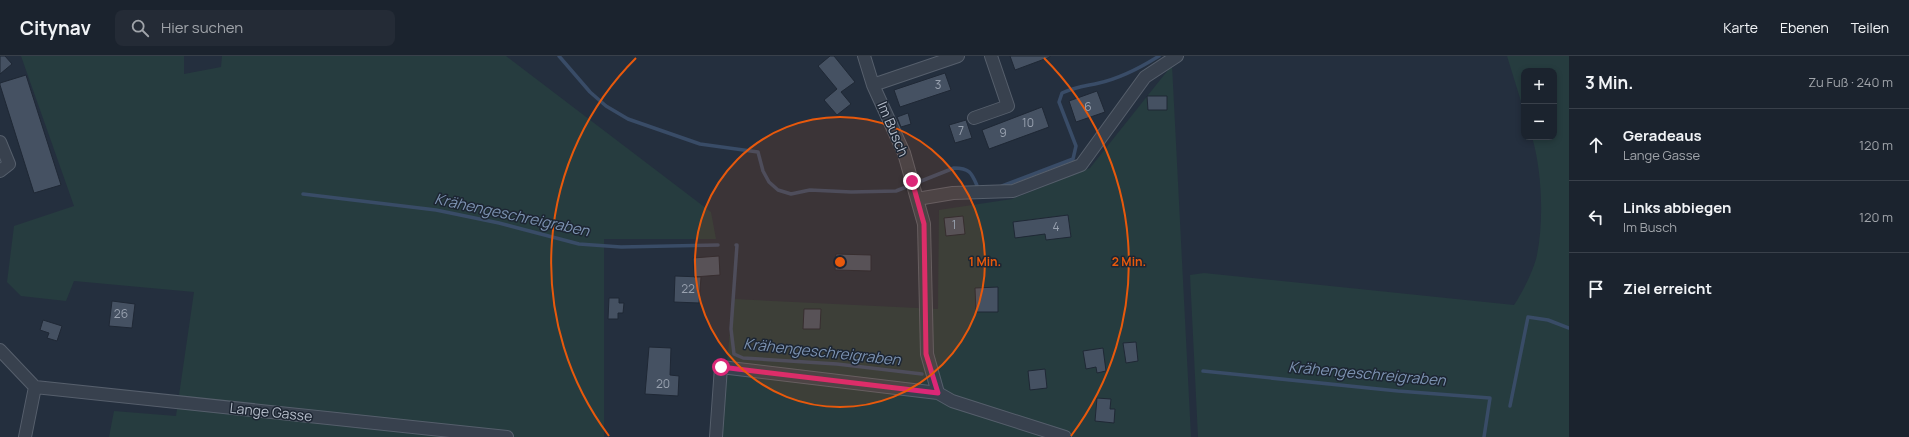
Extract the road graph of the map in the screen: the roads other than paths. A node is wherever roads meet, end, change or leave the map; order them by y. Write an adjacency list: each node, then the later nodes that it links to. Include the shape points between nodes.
1 (864, 56): 5 (street, Im Busch)
2 (958, 56): 5 (street)
3 (991, 56): 6 (street, via 1008,106)
4 (1177, 56): 9 (street, via 1145,77 1081,165 1013,191)
5 (873, 85): 9 (street, Im Busch, via 904,153)
6 (974, 118)
7 (0, 142): 8 (street, via 9,164)
8 (0, 171)
9 (915, 191): 12 (street, Im Busch, via 924,224 926,354)
10 (0, 350): 11 (street)
11 (35, 387): 13 (street); 14 (street, Lange Gasse)
12 (938, 393): 15 (street, via 721,367); 16 (street, via 952,401)
13 (25, 437)
14 (507, 437)
15 (716, 437)
16 (1065, 437)

